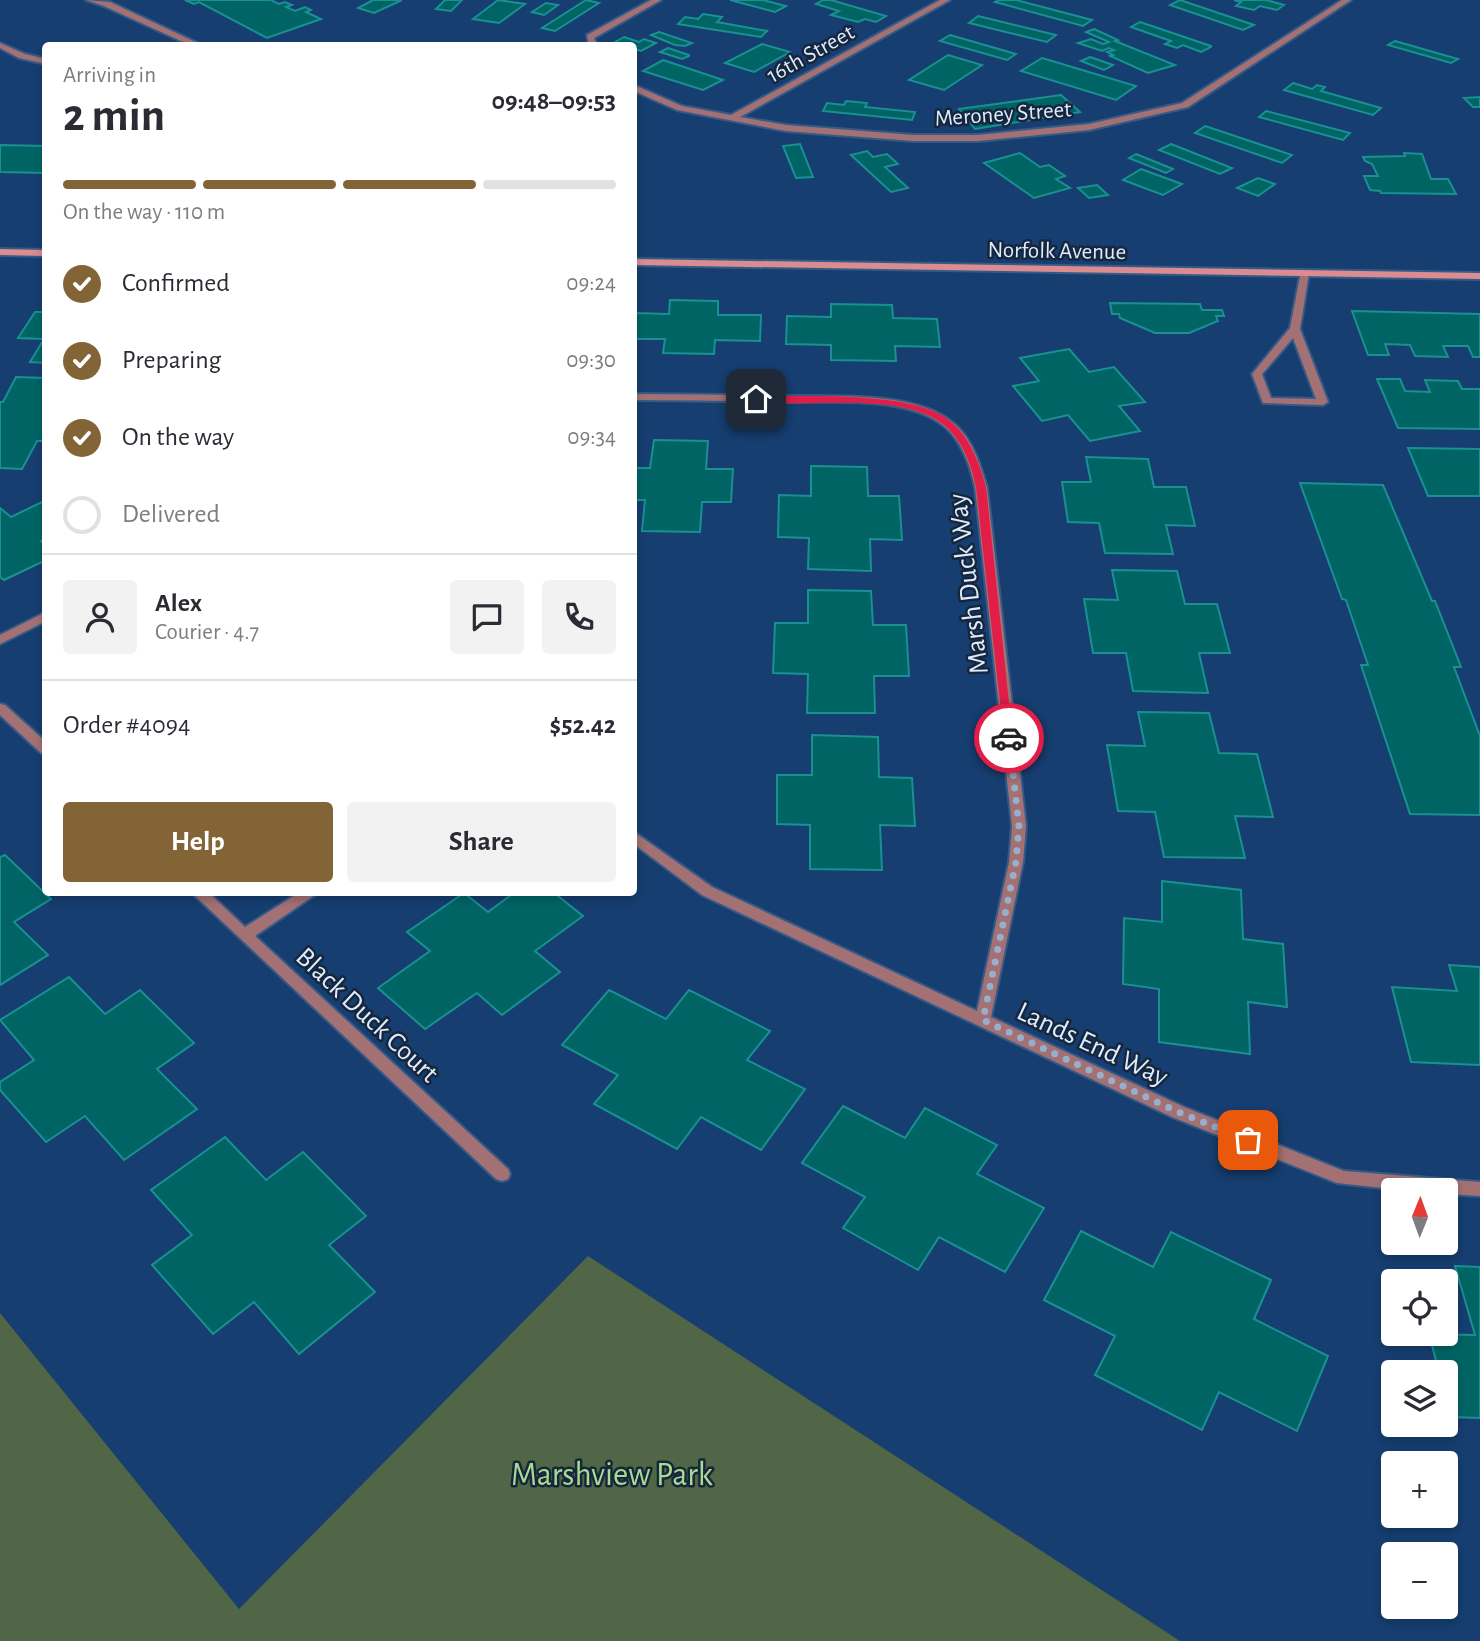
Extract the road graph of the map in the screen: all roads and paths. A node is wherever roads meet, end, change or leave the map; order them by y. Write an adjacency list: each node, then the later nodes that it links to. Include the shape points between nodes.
1 (90, 0): 6 (street)
2 (657, 0): 5 (street)
3 (946, 0): 10 (street, 16th Street)
4 (1347, 0): 10 (street, Meroney Street, via 1185,105 1089,127 978,138 914,138)
5 (591, 41)
6 (191, 42)
7 (0, 45): 8 (street)
8 (42, 61)
9 (637, 89): 10 (street, Meroney Street, via 680,108)
10 (730, 119)
11 (0, 252): 12 (main road)
12 (42, 253)
13 (637, 262): 14 (main road, Norfolk Avenue)
14 (1304, 273): 15 (main road, Norfolk Avenue); 16 (street)
15 (1480, 276)
16 (1295, 329): 16 (street, via 1257,374 1260,383 1267,401 1323,402)
17 (637, 397): 26 (street, Marsh Duck Way, via 862,401 911,407 943,420 965,443 982,496 1019,826 1016,862)
18 (42, 618): 19 (street)
19 (0, 640)
20 (0, 708): 21 (street)
21 (42, 746)
22 (637, 839): 26 (street, Lands End Way, via 707,891)
23 (202, 896): 25 (street, Black Duck Court)
24 (306, 896): 25 (street)
25 (244, 936): 27 (street, Black Duck Court)
26 (983, 1020): 28 (street, Lands End Way, via 1178,1112 1343,1178)
27 (502, 1174)
28 (1480, 1189)

